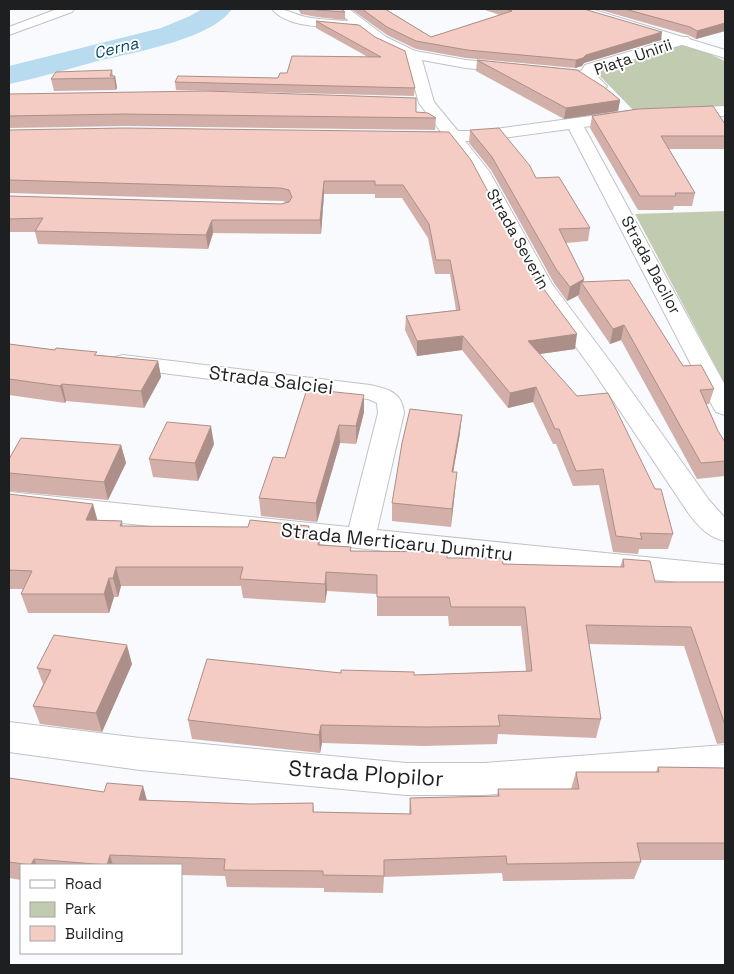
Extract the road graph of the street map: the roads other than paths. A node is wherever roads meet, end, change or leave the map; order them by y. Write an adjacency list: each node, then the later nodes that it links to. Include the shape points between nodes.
1 (68, 9): 6 (street)
2 (278, 9): 5 (street, via 306,21)
3 (342, 9): 5 (street)
4 (579, 9): 7 (street)
5 (362, 26): 8 (street)
6 (9, 32)
7 (683, 40): 9 (street); 10 (street, Piața Unirii, via 590,68)
8 (411, 54): 10 (street, via 466,64); 17 (street, Strada Severin, via 415,60 420,103)
9 (725, 54)
10 (588, 76): 11 (street, Piața Unirii)
11 (608, 93)
12 (622, 104): 15 (street, via 640,115)
13 (725, 111): 14 (street)
14 (662, 114)
15 (574, 124): 17 (street); 19 (street, Strada Dacilor)
16 (395, 137): 17 (street)
17 (455, 137): 21 (street, Strada Severin, via 480,171 542,285 699,507 711,522)
18 (100, 360): 22 (street, Strada Salciei, via 385,396 391,404 391,413)
19 (725, 407)
20 (9, 502): 22 (street, Strada Merticaru Dumitru)
21 (725, 531)
22 (360, 539): 23 (street, Strada Merticaru Dumitru)
23 (725, 576)
24 (9, 737): 25 (street, Strada Plopilor, via 140,754 406,778 484,779)
25 (725, 761)

